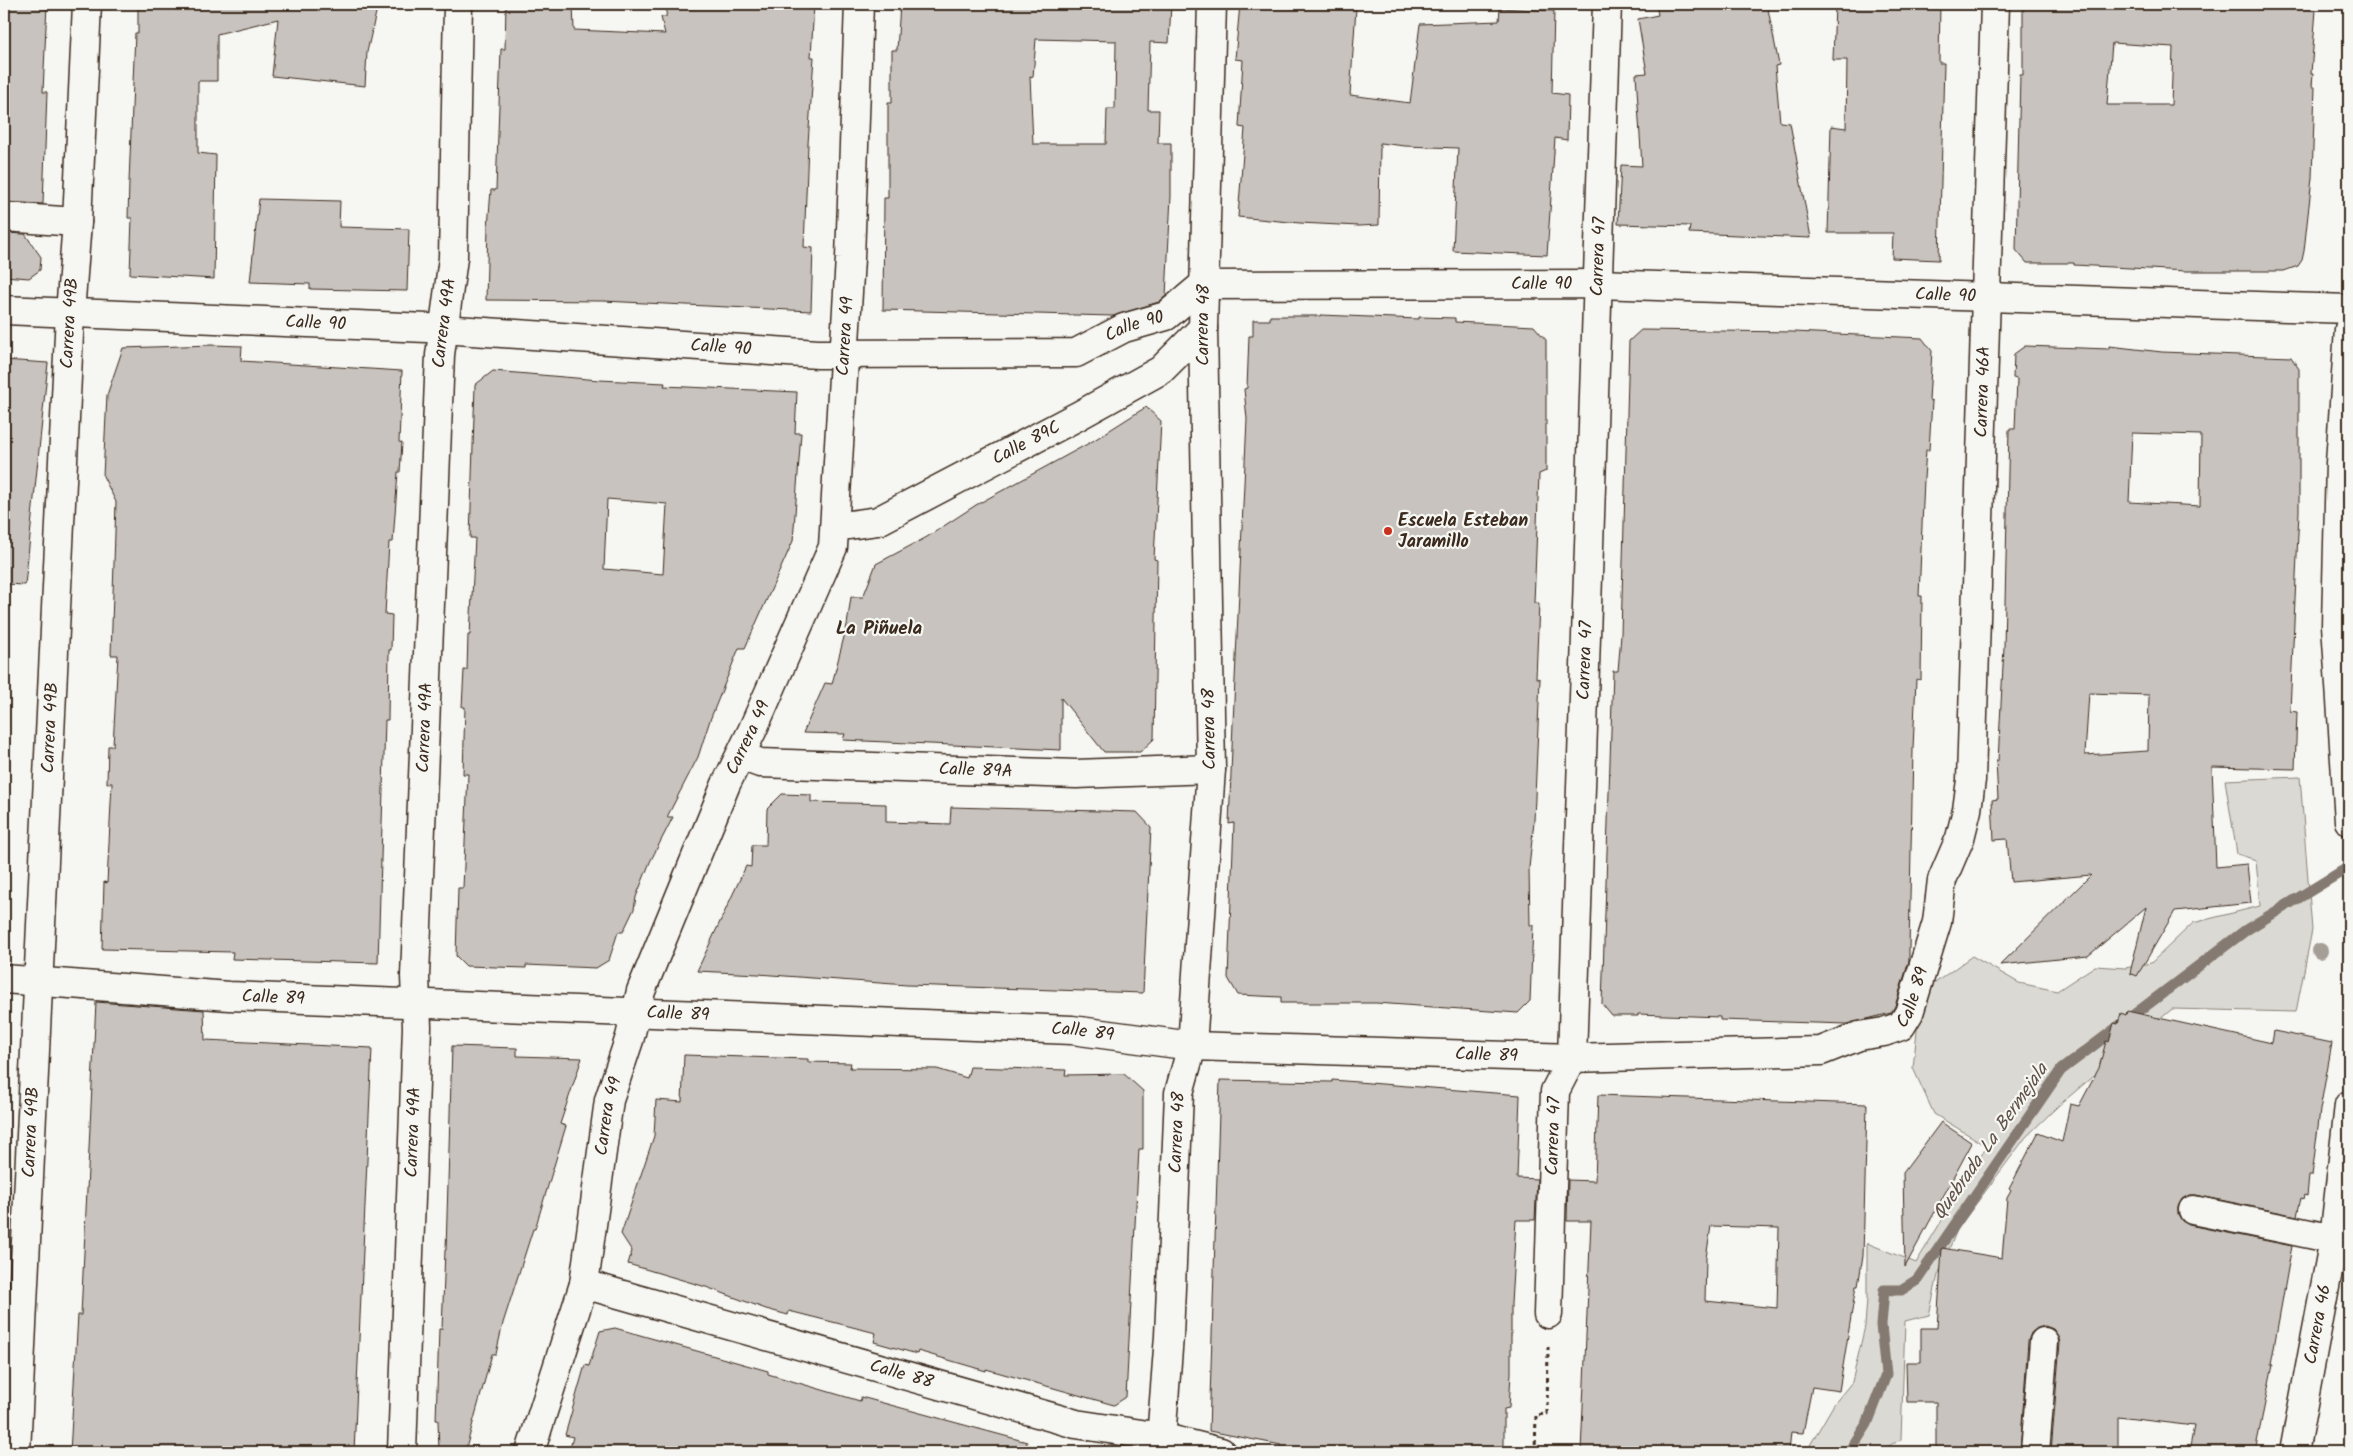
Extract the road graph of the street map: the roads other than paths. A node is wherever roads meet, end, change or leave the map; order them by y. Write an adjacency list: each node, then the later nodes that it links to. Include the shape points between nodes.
1 (87, 4): 8 (street, Carrera 49B)
2 (458, 4): 17 (street, Carrera 49A, via 453,258)
3 (859, 4): 18 (street, Carrera 49)
4 (1212, 4): 9 (street, Carrera 48)
5 (1607, 4): 10 (street, Carrera 47)
6 (1995, 4): 11 (street, Carrera 46A)
7 (4, 216): 8 (street)
8 (77, 222): 14 (street, Carrera 49B)
9 (1203, 284): 10 (street, Calle 90); 15 (street, Carrera 48); 18 (street, Calle 90, via 1166,316 1124,328 1076,353)
10 (1597, 284): 11 (street, Calle 90); 29 (street, Carrera 47)
11 (1986, 298): 13 (street, Calle 90); 22 (street, Carrera 46A)
12 (4, 310): 14 (street, Calle 90)
13 (2349, 310)
14 (70, 313): 17 (street, Calle 90); 25 (street, Carrera 49B)
15 (1203, 328): 19 (street, Calle 89C, via 1161,370 1078,416 878,521); 21 (street, Carrera 48)
16 (2349, 329): 23 (street, via 2340,462 2336,625)
17 (443, 330): 18 (street, Calle 90); 26 (street, Carrera 49A, via 438,385)
18 (844, 353): 19 (street, Carrera 49)
19 (835, 527): 20 (street, Carrera 49, via 833,548)
20 (741, 756): 21 (street, Calle 89A, via 760,763 1076,774); 27 (street, Carrera 49, via 726,784 641,991)
21 (1211, 768): 28 (street, Carrera 48)
22 (1971, 780): 29 (street, Calle 89, via 1968,810 1960,838 1942,880 1937,922 1909,1013 1901,1026 1859,1036 1821,1051)
23 (2349, 820)
24 (4, 979): 25 (street, Calle 89)
25 (38, 981): 26 (street, Calle 89, via 229,996); 37 (street, Carrera 49B)
26 (415, 1003): 27 (street, Calle 89); 38 (street, Carrera 49A, via 417,1027)
27 (635, 1013): 28 (street, Calle 89, via 1072,1030); 33 (street, Carrera 49, via 609,1100)
28 (1192, 1046): 29 (street, Calle 89); 36 (street, Carrera 48, via 1179,1093 1170,1336)
29 (1572, 1058): 34 (street, Carrera 47, via 1555,1091)
30 (2349, 1105): 32 (street, Carrera 46)
31 (2193, 1210): 32 (street)
32 (2340, 1228): 42 (street, Carrera 46)
33 (584, 1284): 36 (street, Calle 88); 39 (street, Carrera 49)
34 (1548, 1314)
35 (2044, 1342): 41 (street)
36 (1160, 1445): 40 (street, Calle 88)
37 (16, 1452)
38 (402, 1452)
39 (530, 1452)
40 (1221, 1452)
41 (2035, 1452)
42 (2294, 1452)

